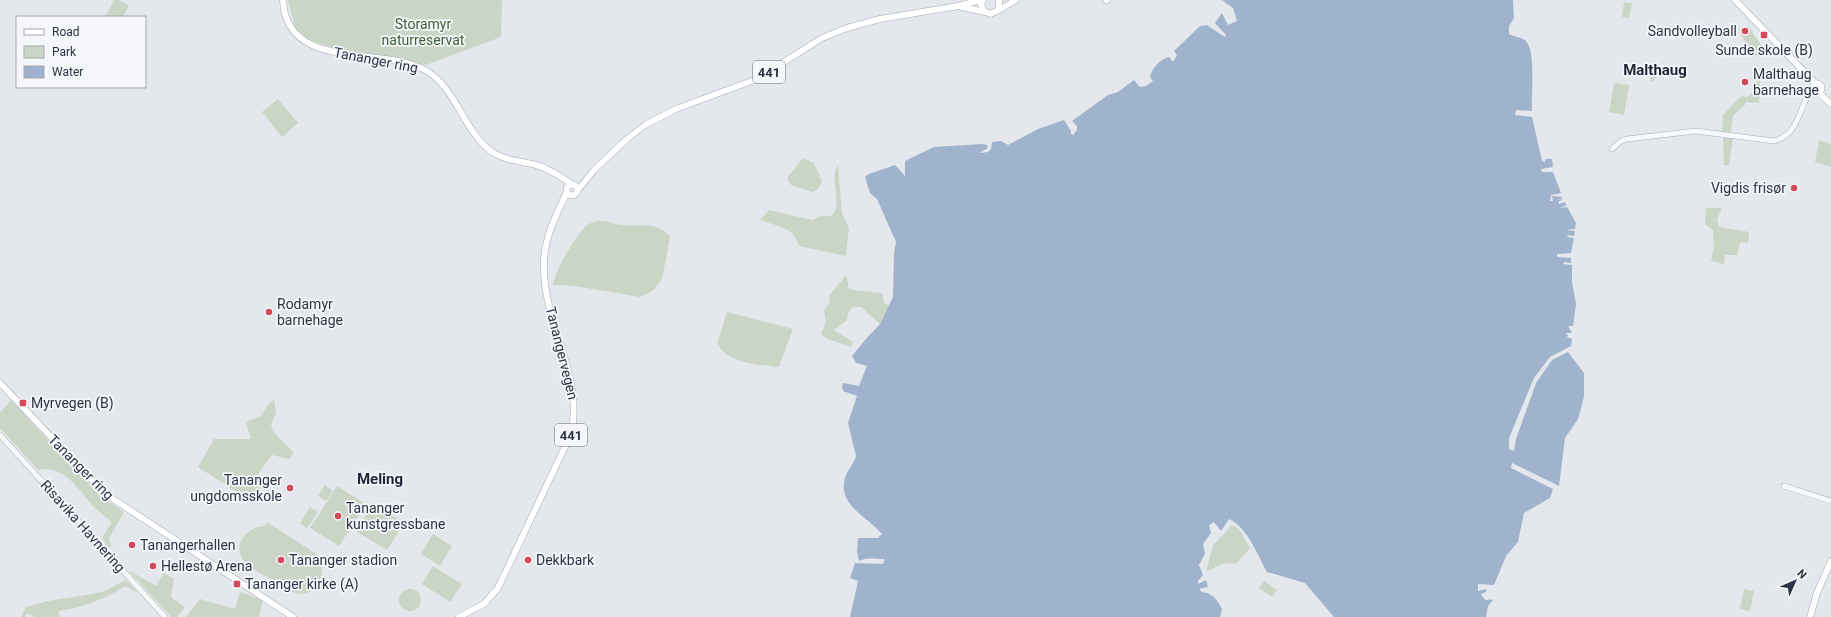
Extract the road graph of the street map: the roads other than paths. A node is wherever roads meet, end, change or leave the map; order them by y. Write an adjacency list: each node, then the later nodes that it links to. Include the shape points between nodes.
1 (283, 0): 13 (main road, Tananger ring, via 290,26 304,41 322,49 407,64 425,70 439,81 482,142 492,151)
2 (982, 0): 6 (main road, 441); 8 (main road, 441)
3 (1000, 0): 7 (main road)
4 (1016, 0): 7 (main road, 441)
5 (1736, 1): 9 (main road)
6 (958, 6): 8 (main road, 441); 14 (main road, 441, via 880,19 822,38 757,79 676,109 650,122 627,139)
7 (999, 10): 8 (main road, 441, via 994,14)
8 (985, 12)
9 (1817, 88): 10 (main road); 11 (main road); 12 (street, via 1808,97 1794,127 1774,141 1689,131 1627,139)
10 (1831, 100)
11 (1831, 104)
12 (1612, 149)
13 (550, 171): 14 (main road, Tananger ring); 15 (main road, Tananger ring)
14 (575, 187): 15 (main road, 441, via 568,187); 15 (main road, 441, via 576,195)
15 (569, 192): 23 (main road, Tanangervegen / 441, via 547,241 544,273 550,311 573,390 575,408 572,434 498,588 484,604)
16 (0, 383): 22 (main road, Tananger ring, via 104,493)
17 (0, 435): 21 (street, Risavika Havnering)
18 (1784, 486): 19 (street)
19 (1831, 501)
20 (1831, 561): 24 (main road)
21 (165, 617)
22 (293, 617)
23 (459, 617)
24 (1810, 617)

